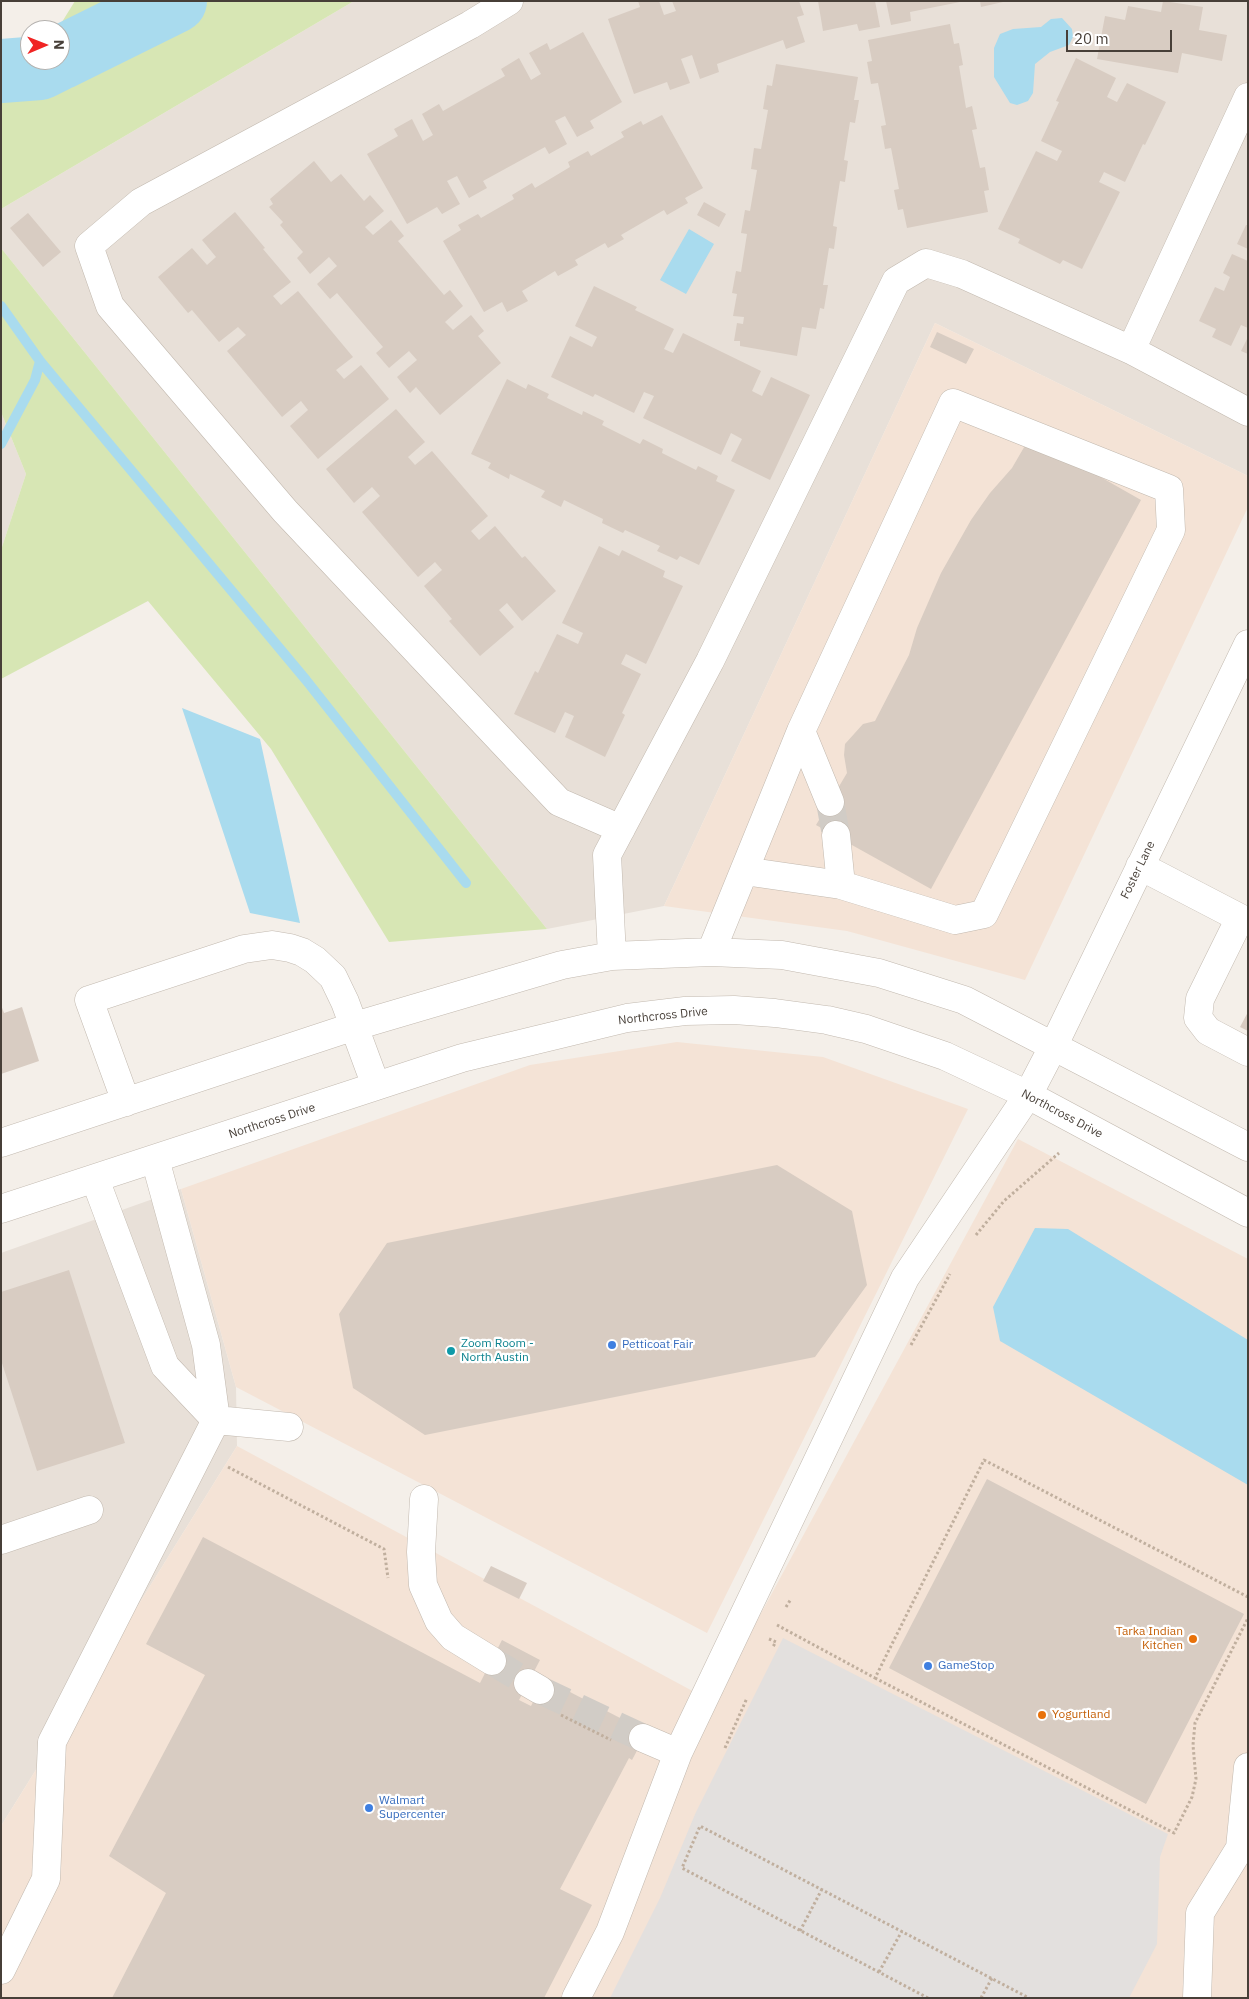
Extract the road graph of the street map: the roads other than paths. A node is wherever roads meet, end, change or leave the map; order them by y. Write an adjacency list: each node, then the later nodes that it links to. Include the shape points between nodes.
1 (509, 1): 8 (street, via 141,202 89,246 110,306 285,511 559,802)
2 (1248, 97): 3 (street)
3 (1131, 350): 4 (street); 8 (street, via 944,268 926,263 896,281 710,661)
4 (1248, 412)
5 (1248, 644): 10 (street, Foster Lane)
6 (801, 731): 7 (street); 11 (street); 12 (street, via 954,404 1169,490 1171,530 984,914 955,920)
7 (830, 802)
8 (621, 829): 14 (street, via 607,855)
9 (836, 835): 12 (street)
10 (1140, 866): 16 (street, Foster Lane); 17 (street, via 1240,918 1200,999 1198,1018 1208,1031)
11 (744, 871): 12 (street); 13 (street)
12 (841, 885)
13 (711, 952): 14 (street); 16 (street, via 782,956 879,973 964,1000)
14 (612, 956): 15 (street, via 562,966)
15 (355, 1026): 18 (street); 20 (street); 20 (street, via 333,977 315,960 290,948 272,945 244,949 89,1000)
16 (1053, 1047): 19 (street, Foster Lane); 22 (street)
17 (1248, 1052)
18 (376, 1086): 19 (street, Northcross Drive, via 462,1058 627,1018 685,1011 734,1010 810,1018 866,1029 945,1056); 23 (street, Northcross Drive)
19 (1028, 1096): 26 (street, Northcross Drive); 34 (street, Foster Lane, via 905,1278)
20 (126, 1102): 21 (street)
21 (1, 1143)
22 (1248, 1147)
23 (156, 1159): 24 (street, Northcross Drive); 27 (street, via 206,1345)
24 (95, 1179): 25 (street, Northcross Drive); 27 (street, via 165,1366)
25 (1, 1209)
26 (1248, 1213)
27 (216, 1420): 28 (street); 36 (street, via 52,1742 46,1879)
28 (289, 1428)
29 (424, 1499): 32 (street, via 423,1585 439,1621 453,1637)
30 (89, 1510): 31 (street)
31 (1, 1540)
32 (492, 1661)
33 (643, 1738): 34 (street)
34 (678, 1753): 37 (street, Foster Lane, via 610,1932)
35 (1248, 1767): 38 (street, via 1240,1848 1200,1913)
36 (1, 1970)
37 (576, 1998)
38 (1197, 1998)

